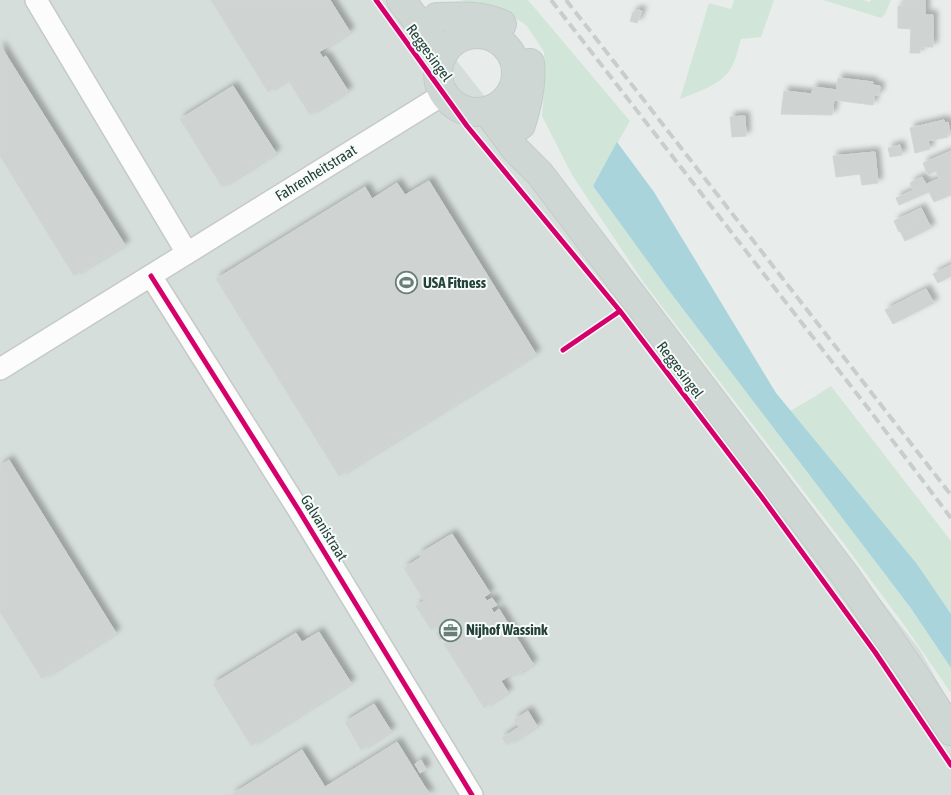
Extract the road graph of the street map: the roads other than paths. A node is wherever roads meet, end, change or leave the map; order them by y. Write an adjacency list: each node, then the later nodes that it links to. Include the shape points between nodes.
1 (36, 0): 9 (street)
2 (401, 0): 4 (main road, Reggesingel)
3 (428, 9): 4 (main road, Reggesingel); 7 (main road, via 494,20 509,27 523,41 530,58 532,79)
4 (451, 46): 5 (main road, via 439,64 438,74); 6 (main road, via 473,34 486,35 508,48 514,60 514,86)
5 (444, 94): 6 (main road, via 456,105 471,111); 9 (street, Fahrenheitstraat)
6 (497, 104): 7 (main road, Reggesingel); 8 (main road, Reggesingel, via 516,150)
7 (522, 125): 8 (main road, Reggesingel)
8 (540, 174): 12 (main road, Reggesingel, via 844,575)
9 (187, 253): 10 (street, Fahrenheitstraat)
10 (151, 276): 11 (street, Fahrenheitstraat); 13 (street, Galvanistraat)
11 (0, 369)
12 (951, 731)
13 (472, 795)

